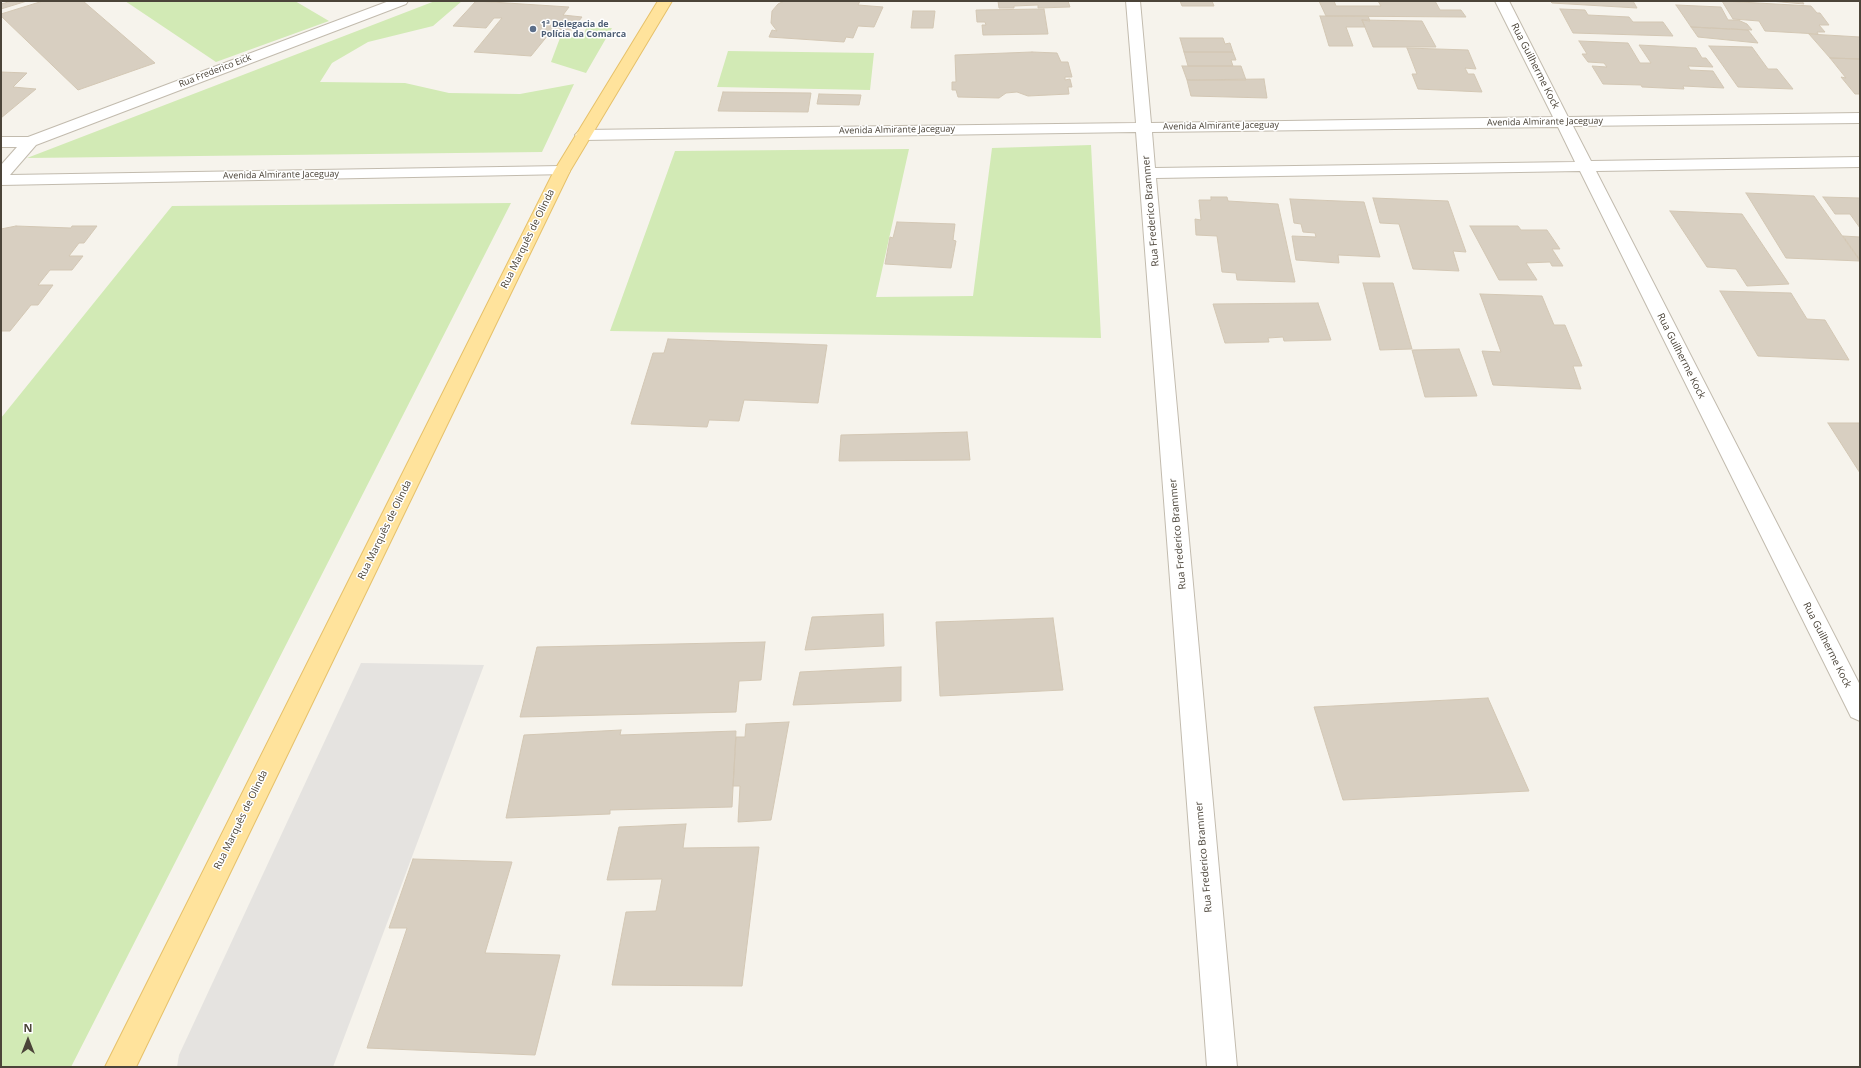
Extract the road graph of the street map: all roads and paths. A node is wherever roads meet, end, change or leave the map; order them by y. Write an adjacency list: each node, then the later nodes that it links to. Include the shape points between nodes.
1 (401, 1): 10 (street, Rua Frederico Eick)
2 (665, 1): 8 (main road, Rua Marquês de Olinda)
3 (1133, 1): 7 (street, Rua Frederico Brammer)
4 (1502, 1): 6 (street, Rua Guilherme Kock)
5 (1860, 118): 6 (street, Avenida Almirante Jaceguay)
6 (1563, 122): 7 (street, Avenida Almirante Jaceguay); 12 (street, Rua Guilherme Kock)
7 (1143, 127): 8 (street, Avenida Almirante Jaceguay); 14 (street, Rua Frederico Brammer)
8 (583, 134): 13 (main road, Rua Marquês de Olinda)
9 (1, 142): 10 (street)
10 (30, 142): 15 (street)
11 (1860, 162): 12 (street)
12 (1585, 166): 14 (street); 17 (street, Rua Guilherme Kock)
13 (562, 171): 16 (street, Avenida Almirante Jaceguay); 18 (main road, Rua Marquês de Olinda)
14 (1147, 173): 19 (street, Rua Frederico Brammer)
15 (1, 175)
16 (1, 180)
17 (1860, 710)
18 (120, 1067)
19 (1222, 1067)

